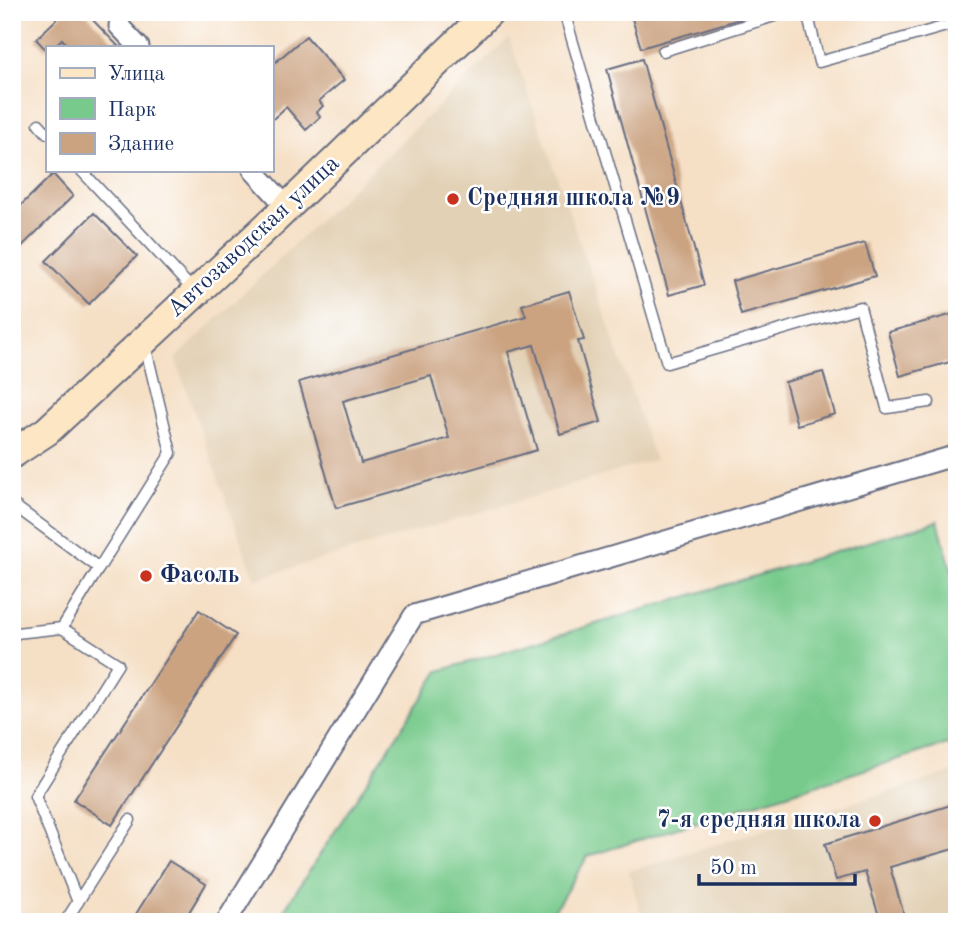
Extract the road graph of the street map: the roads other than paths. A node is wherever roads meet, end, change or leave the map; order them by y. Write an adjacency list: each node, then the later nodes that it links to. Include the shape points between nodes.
1 (121, 12): 7 (street, via 120,26)
2 (489, 12): 13 (street, Автозаводская улица)
3 (564, 12): 16 (lane, via 667,363 860,307 887,408)
4 (787, 12): 8 (lane)
5 (807, 12): 6 (lane, via 819,62)
6 (957, 23)
7 (138, 46)
8 (663, 51)
9 (39, 124): 10 (lane)
10 (46, 132)
11 (83, 172): 14 (lane)
12 (255, 172): 13 (street)
13 (287, 207): 14 (street, Автозаводская улица)
14 (195, 293): 15 (street, Автозаводская улица)
15 (144, 341): 17 (street, Автозаводская улица, via 47,431); 20 (lane, via 172,453)
16 (929, 401)
17 (12, 454)
18 (957, 455): 26 (street, via 414,615)
19 (12, 504): 20 (lane)
20 (99, 568): 21 (lane)
21 (62, 628): 22 (lane, via 16,634); 24 (lane, via 118,664 35,796)
22 (12, 639)
23 (130, 820): 24 (lane)
24 (78, 902): 25 (lane)
25 (65, 922)
26 (226, 922)

